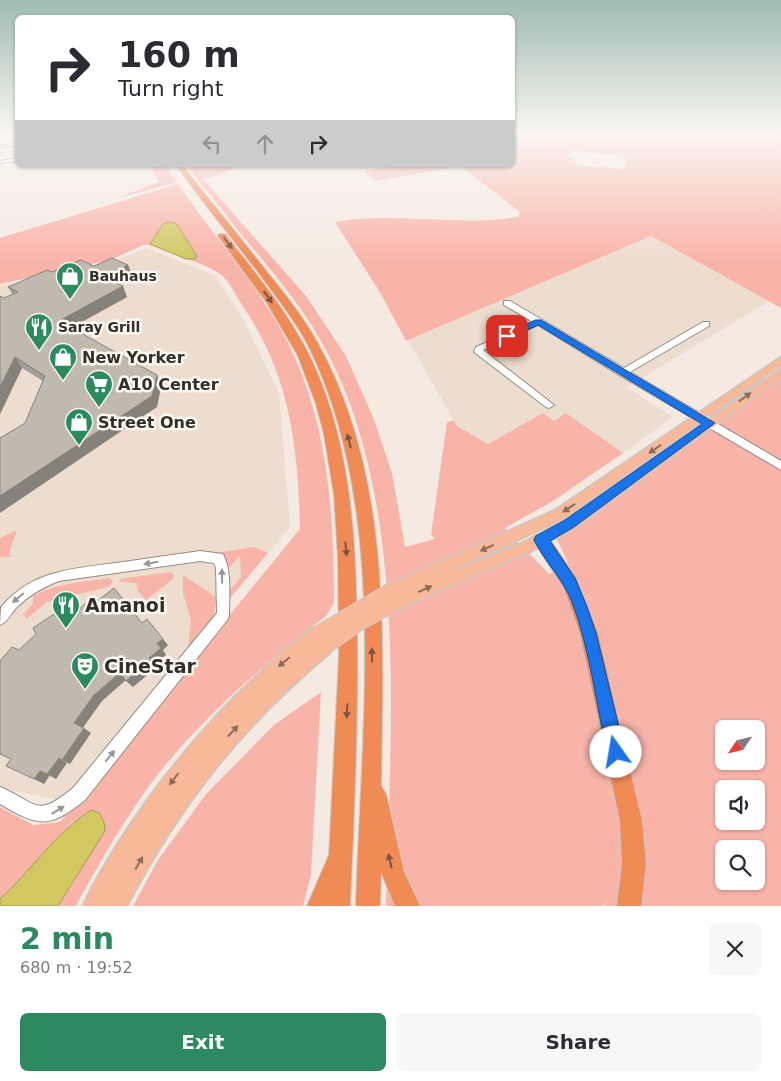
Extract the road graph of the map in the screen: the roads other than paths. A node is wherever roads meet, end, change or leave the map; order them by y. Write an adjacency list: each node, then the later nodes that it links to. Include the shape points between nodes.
1 (178, 176): 18 (highway, one-way to 18, via 284,320 312,374 333,443 347,553 348,678)
2 (188, 176): 16 (highway, one-way to 2, via 370,572 358,479 339,402 296,316)
3 (508, 303): 4 (street)
4 (538, 322): 8 (street); 9 (street, via 478,352)
5 (706, 324): 8 (street)
6 (781, 360): 10 (main road)
7 (781, 372): 10 (main road, one-way to 7)
8 (622, 373): 10 (street)
9 (549, 405)
10 (702, 422): 11 (street); 12 (street); 13 (main road, via 570,524)
11 (781, 466)
12 (781, 472)
13 (536, 534): 15 (main road, bridge, via 398,594 359,622); 25 (highway, via 570,583 589,633 631,821 634,878)
14 (0, 619): 17 (street, one-way to 14, via 41,816 58,810 79,794 223,615 222,568 219,558 200,556 59,576 28,590 11,604)
15 (323, 640): 19 (main road, one-way to 19, via 274,670 185,763 115,867); 20 (main road, one-way to 15, via 154,837 222,743)
16 (371, 774): 23 (highway); 24 (highway, one-way to 16, via 393,874)
17 (0, 795)
18 (341, 854): 21 (highway); 22 (highway)
19 (94, 906)
20 (115, 906)
21 (319, 906)
22 (338, 906)
23 (368, 906)
24 (408, 906)
25 (629, 906)

